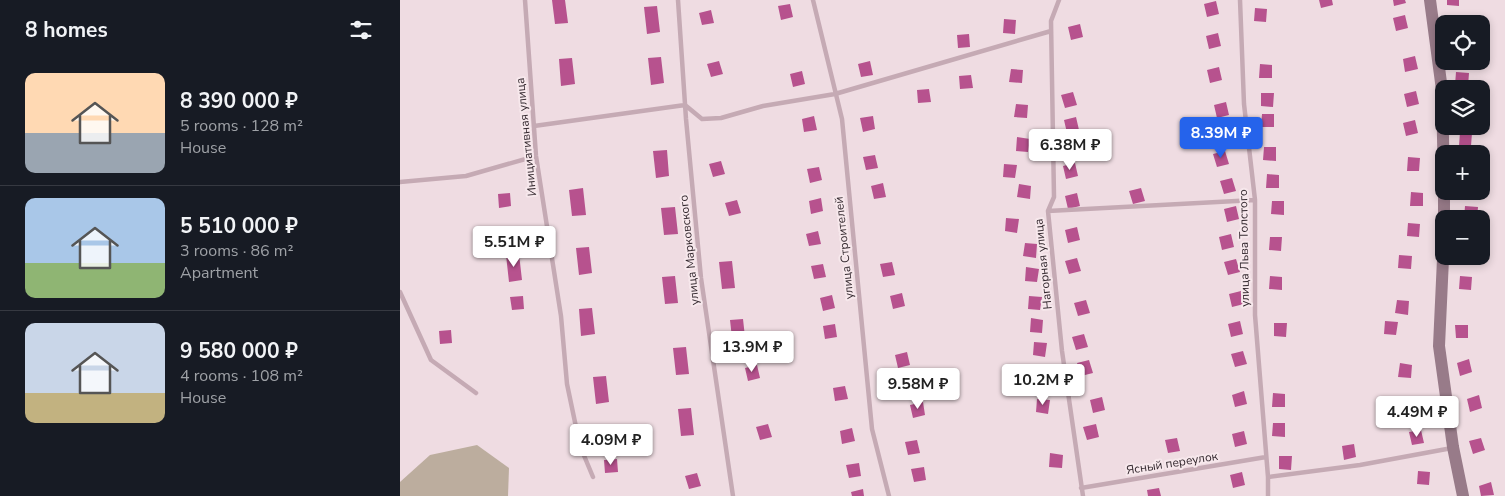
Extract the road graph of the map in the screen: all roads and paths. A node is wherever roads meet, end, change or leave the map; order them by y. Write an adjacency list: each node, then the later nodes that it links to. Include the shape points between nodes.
1 (525, 0): 10 (lane, Инициативная улица)
2 (678, 0): 9 (lane, улица Марковского)
3 (814, 0): 8 (lane, улица Строителей)
4 (1059, 0): 7 (lane, Нагорная улица)
5 (1240, 0): 14 (lane, улица Льва Толстого, via 1244,104)
6 (1430, 0): 11 (street, via 1442,90)
7 (1051, 31): 8 (lane); 15 (lane, Нагорная улица, via 1054,197)
8 (835, 94): 9 (lane, via 763,106 721,118 702,119); 25 (lane, улица Строителей, via 842,119 872,429)
9 (685, 106): 10 (lane); 24 (lane, улица Марковского, via 701,278)
10 (534, 126): 12 (lane, Инициативная улица)
11 (1443, 145)
12 (536, 156): 13 (lane, via 466,176); 21 (lane, Инициативная улица, via 561,316 566,384 580,446)
13 (400, 182)
14 (1256, 200): 15 (lane); 20 (lane, улица Льва Толстого, via 1255,315)
15 (1048, 212): 23 (lane, Нагорная улица)
16 (1443, 265): 19 (street, via 1439,346)
17 (400, 292): 18 (lane, via 431,360)
18 (476, 393)
19 (1453, 447): 22 (lane, via 1360,465); 28 (street)
20 (1266, 457): 22 (lane, улица Льва Толстого); 23 (lane, Ясный переулок)
21 (593, 476)
22 (1268, 477): 27 (lane, улица Льва Толстого)
23 (1080, 488): 26 (lane, Нагорная улица)
24 (733, 496)
25 (889, 496)
26 (1083, 496)
27 (1268, 496)
28 (1463, 496)

